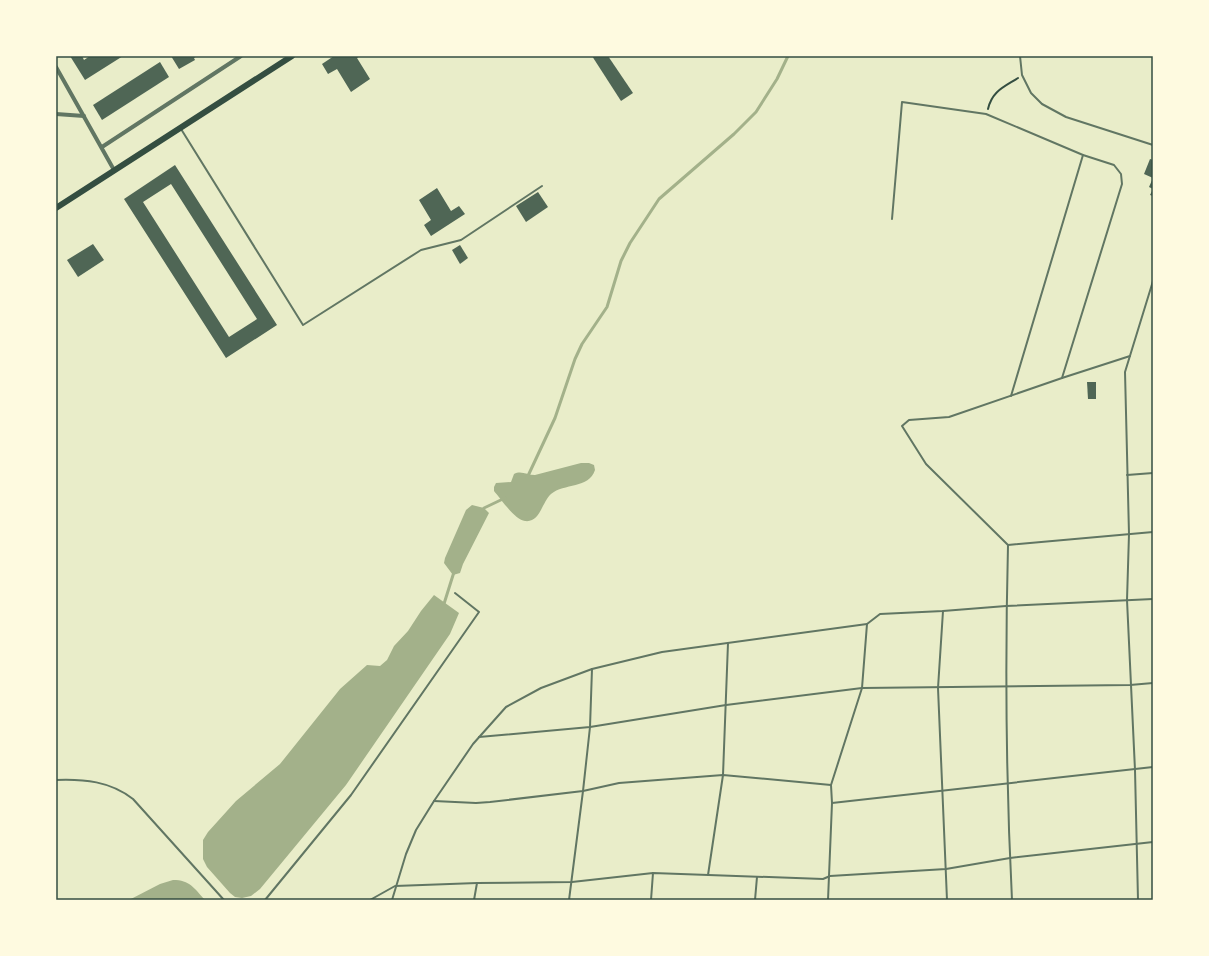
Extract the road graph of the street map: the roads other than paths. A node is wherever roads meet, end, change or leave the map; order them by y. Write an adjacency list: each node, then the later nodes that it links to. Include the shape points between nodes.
1 (241, 56): 9 (street)
2 (292, 56): 7 (main road)
3 (1020, 56): 8 (lane, via 1022,75 1031,93 1042,104 1066,117)
4 (56, 67): 6 (street)
5 (56, 114): 6 (street)
6 (84, 116): 9 (street)
7 (180, 128): 11 (main road); 12 (lane, via 303,325 421,250 461,240)
8 (1153, 145)
9 (102, 147): 11 (street)
10 (1083, 155): 14 (lane, via 986,114 902,102); 17 (lane, via 1114,165 1121,174 1122,184); 18 (lane)
11 (114, 170): 13 (main road)
12 (542, 186)
13 (56, 208)
14 (892, 218)
15 (1153, 281): 16 (lane)
16 (1130, 356): 17 (lane); 20 (lane, via 1125,372)
17 (1062, 378): 18 (lane)
18 (1011, 396): 23 (lane, via 949,417 909,420 902,426 926,464)
19 (1153, 473): 20 (lane)
20 (1127, 474): 22 (lane)
21 (1153, 532): 22 (lane)
22 (1129, 534): 23 (lane); 26 (lane)
23 (1008, 545): 27 (lane)
24 (455, 593): 62 (lane, via 479,612 351,795)
25 (1153, 599): 26 (lane)
26 (1127, 600): 27 (lane); 33 (lane)
27 (1006, 606): 28 (lane); 34 (lane)
28 (943, 611): 29 (lane, via 880,614); 36 (lane)
29 (867, 624): 30 (lane); 35 (lane)
30 (728, 643): 31 (lane, via 662,652); 37 (lane)
31 (592, 669): 38 (lane); 39 (lane, via 541,688 506,707)
32 (1153, 683): 33 (lane)
33 (1130, 685): 34 (lane); 41 (lane)
34 (1005, 687): 36 (lane); 44 (lane)
35 (862, 688): 36 (lane); 37 (lane); 45 (lane)
36 (938, 688): 47 (lane)
37 (726, 704): 38 (lane); 42 (lane)
38 (590, 727): 39 (lane); 46 (lane)
39 (479, 737): 48 (lane)
40 (1153, 767): 41 (lane)
41 (1135, 770): 44 (lane); 51 (lane)
42 (723, 775): 45 (lane); 46 (lane, via 619,783); 55 (lane)
43 (56, 780): 61 (lane, via 96,782 122,791 133,799)
44 (1008, 784): 47 (lane); 52 (lane)
45 (831, 785): 49 (lane)
46 (584, 791): 48 (lane, via 483,803); 58 (lane)
47 (942, 791): 49 (lane); 53 (lane)
48 (434, 802): 60 (lane, via 416,830)
49 (832, 803): 56 (lane)
50 (1153, 842): 51 (lane)
51 (1136, 845): 52 (lane); 72 (lane)
52 (1010, 858): 53 (lane); 71 (lane)
53 (946, 869): 56 (lane); 70 (lane)
54 (653, 873): 55 (lane); 58 (lane); 67 (lane)
55 (708, 874): 57 (lane)
56 (830, 876): 57 (lane, via 823,879); 69 (lane)
57 (758, 877): 68 (lane)
58 (572, 882): 59 (lane); 66 (lane)
59 (477, 883): 60 (lane); 65 (lane)
60 (395, 886): 63 (lane); 64 (lane)
61 (224, 900)
62 (265, 900)
63 (370, 900)
64 (392, 900)
65 (474, 900)
66 (569, 900)
67 (651, 900)
68 (754, 900)
69 (828, 900)
70 (947, 900)
71 (1012, 900)
72 (1138, 900)

